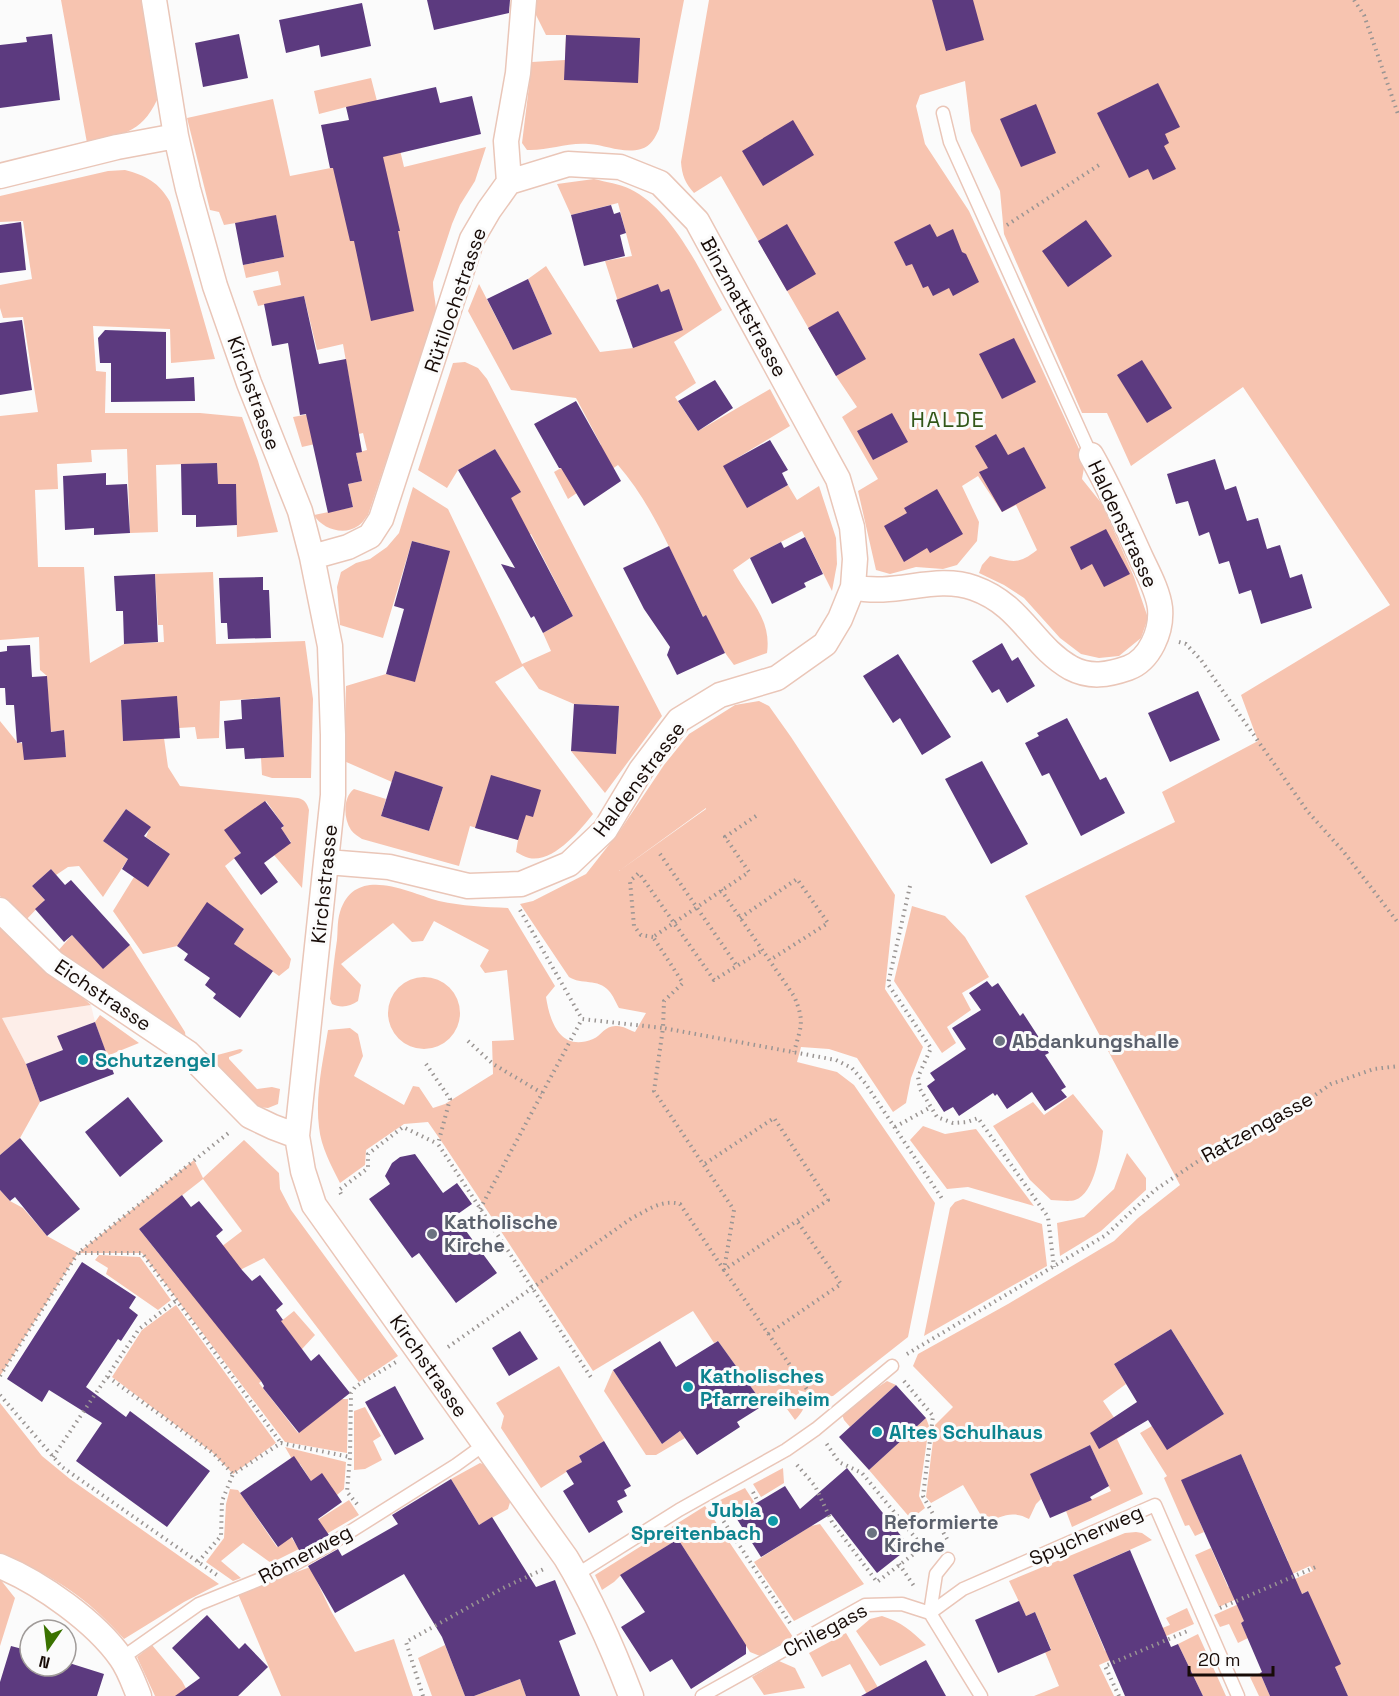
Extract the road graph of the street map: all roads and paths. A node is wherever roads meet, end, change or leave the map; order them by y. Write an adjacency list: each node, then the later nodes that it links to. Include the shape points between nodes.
1 (154, 0): 6 (street, Kirchstrasse)
2 (524, 0): 9 (street, via 518,73 506,141)
3 (1354, 0): 5 (path, via 1364,15)
4 (944, 113): 10 (lane, Haldenstrasse, via 950,142)
5 (1399, 117)
6 (176, 136): 8 (street); 12 (street, Kirchstrasse, via 215,286 300,511)
7 (1099, 165): 10 (path)
8 (0, 176)
9 (509, 182): 12 (street, Rütilochstrasse, via 472,239 381,519 370,536); 13 (street, Binzmattstrasse, via 568,164 620,167 660,183 697,221 838,479 852,527)
10 (992, 235): 11 (lane, Haldenstrasse)
11 (1091, 456): 13 (street, Haldenstrasse, via 1113,495 1160,607 1157,636 1150,650 1132,667 1098,675 1071,668 1015,612 972,587 939,582 894,590)
12 (312, 557): 17 (street, Kirchstrasse, via 330,646 333,785)
13 (853, 587): 17 (street, Haldenstrasse, via 825,644 777,678 720,695 679,720 641,770 604,830 568,864 521,884 468,886 389,867)
14 (1171, 639): 25 (path, via 1186,644 1201,660 1308,812)
15 (756, 816): 19 (path, via 725,837 748,872)
16 (660, 854): 21 (path)
17 (327, 862): 40 (street, Kirchstrasse)
18 (910, 886): 37 (path, via 888,984 931,1048 918,1077)
19 (722, 890): 21 (path); 23 (path)
20 (516, 902): 30 (path)
21 (698, 906): 24 (path); 29 (path)
22 (0, 910): 38 (street, Eichstrasse, via 54,963 188,1053)
23 (740, 918): 27 (path); 28 (path, via 797,879 828,923)
24 (675, 922): 26 (path); 26 (path, via 639,873 630,880 634,926 640,934); 29 (path, via 714,980)
25 (1399, 924)
26 (653, 937): 31 (path, via 683,983 664,1001)
27 (763, 950): 28 (path); 29 (path)
28 (770, 960): 33 (path, via 801,1013)
29 (737, 966)
30 (582, 1019): 31 (path); 36 (path)
31 (663, 1028): 33 (path); 42 (path, via 654,1091)
32 (468, 1041): 36 (path, via 493,1064)
33 (794, 1052): 39 (path, via 836,1060 852,1068)
34 (426, 1064): 41 (path, via 450,1099)
35 (1399, 1066): 48 (path, Ratzengasse, via 1374,1069 1331,1084 1283,1117 1240,1133 1155,1190 1106,1236)
36 (542, 1093): 45 (path)
37 (931, 1107): 39 (path); 48 (path, via 937,1117 953,1123 978,1118 1048,1217)
38 (244, 1121): 40 (street, Eichstrasse); 47 (path)
39 (895, 1127): 44 (path)
40 (297, 1136): 64 (street, Kirchstrasse, via 314,1205)
41 (438, 1144): 43 (path, via 403,1127 368,1154 368,1168); 45 (path)
42 (703, 1165): 46 (path, via 774,1118 828,1200); 49 (path, via 734,1210)
43 (339, 1190)
44 (943, 1200)
45 (480, 1209): 50 (path)
46 (797, 1221): 49 (path); 52 (path, via 841,1284)
47 (78, 1253): 51 (path, via 142,1253); 57 (path)
48 (1054, 1267): 53 (path, Ratzengasse)
49 (724, 1270): 50 (path, via 680,1204 671,1202 632,1218); 52 (path)
50 (532, 1287): 54 (path, via 447,1347); 59 (path)
51 (177, 1300): 58 (path, via 139,1329); 63 (path)
52 (768, 1334): 61 (path)
53 (904, 1356)
54 (454, 1357)
55 (400, 1360): 67 (path, via 351,1393)
56 (892, 1366): 61 (lane); 71 (path, via 933,1416 924,1496 952,1546)
57 (0, 1376)
58 (108, 1377): 66 (path); 68 (path, via 213,1453)
59 (592, 1379)
60 (0, 1395): 66 (path)
61 (828, 1419): 62 (lane)
62 (816, 1428): 65 (lane); 65 (path, via 839,1462 862,1473 924,1548 901,1566 877,1581 832,1522 815,1486)
63 (281, 1443): 67 (path); 68 (path)
64 (485, 1444): 70 (lane, Römerweg); 75 (street, Kirchstrasse)
65 (785, 1450): 69 (lane)
66 (53, 1457): 72 (path)
67 (350, 1457): 70 (path, via 347,1492)
68 (233, 1474): 72 (path, via 222,1501 221,1536)
69 (706, 1495): 75 (lane); 80 (path)
70 (368, 1519): 76 (lane, Römerweg, via 288,1568)
71 (948, 1559): 77 (lane, via 936,1574)
72 (198, 1562): 76 (path)
73 (0, 1566): 81 (street, via 82,1615)
74 (1318, 1566): 78 (path)
75 (565, 1570): 83 (path, via 503,1588 406,1642); 84 (street, Kirchstrasse, via 615,1654)
76 (236, 1589): 81 (lane, Römerweg, via 199,1604)
77 (930, 1612): 78 (lane, Spycherweg, via 963,1589 1155,1505); 80 (lane, Chilegass, via 902,1604 866,1605); 86 (lane)
78 (1203, 1616): 88 (lane, Spycherweg)
79 (1189, 1630): 87 (path, via 1105,1666)
80 (802, 1641): 85 (lane, Chilegass)
81 (122, 1658): 82 (street)
82 (139, 1696)
83 (423, 1696)
84 (631, 1696)
85 (702, 1696)
86 (981, 1696)
87 (1119, 1696)
88 (1238, 1696)

